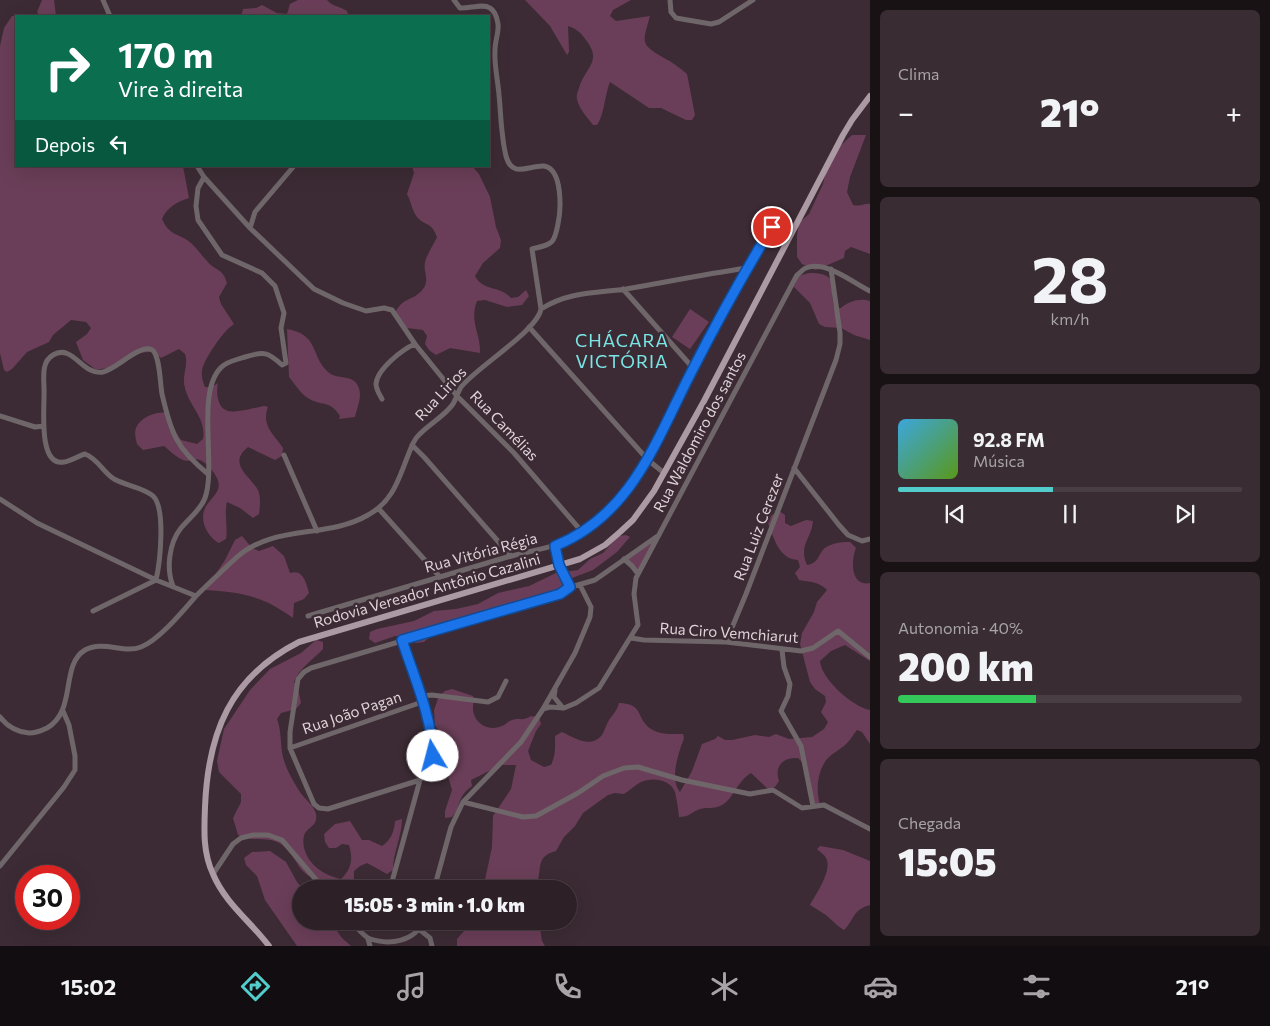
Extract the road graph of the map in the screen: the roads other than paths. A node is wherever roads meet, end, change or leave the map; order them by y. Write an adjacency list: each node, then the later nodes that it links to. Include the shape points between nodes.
1 (103, 0): 5 (street)
2 (454, 0): 16 (street, via 460,8 484,5 497,16 495,50 509,163 515,169 543,166 555,173 561,207 555,238 549,245 532,250)
3 (670, 0): 4 (street, via 671,12 676,18 710,24 724,20)
4 (753, 0)
5 (110, 15)
6 (870, 96): 28 (main road, Rodovia Vereador Antônio Cazalini, via 838,144)
7 (198, 167): 9 (street)
8 (293, 167): 11 (street, via 255,212)
9 (204, 178): 11 (street); 29 (street, via 198,188 198,220 222,255 262,273 276,286 284,313 281,328 286,363 282,365 263,352 232,361 217,372 209,391)
10 (780, 213): 12 (street, Rua Vitória Régia)
11 (250, 228): 18 (street, Rua Camélias, via 314,289 366,311 392,310)
12 (747, 268): 14 (street); 19 (street, Rua Vitória Régia)
13 (831, 269): 15 (street); 27 (street, Rua Luiz Cerezer, via 840,344); 34 (street, Rua Waldomiro dos santos, via 810,267 797,275)
14 (623, 289): 16 (street, via 570,295); 19 (street)
15 (870, 291)
16 (541, 309): 17 (street, Rua Lirios, via 540,316)
17 (530, 327): 20 (street, Rua Lirios, via 461,388); 26 (street)
18 (415, 344): 20 (street, Rua Camélias); 21 (street, via 386,366 379,376 376,383)
19 (693, 368): 26 (street, Rua Vitória Régia)
20 (457, 396): 24 (street, Rua Lirios, via 453,405); 33 (street, Rua Camélias, via 514,453)
21 (382, 399)
22 (0, 416): 23 (street, via 34,427)
23 (44, 426): 29 (street, via 44,368 52,355 68,353 82,366 100,373 149,348 158,356 162,393 178,445); 42 (street, via 45,445 50,457 57,462 85,454 91,456 109,476 146,492 158,502 161,526)
24 (412, 445): 31 (street, Rua Lirios, via 395,488); 37 (street)
25 (284, 456): 32 (street)
26 (648, 460): 28 (street); 33 (street, Rua Vitória Régia, via 609,512)
27 (794, 468): 35 (street, via 848,535 862,542); 51 (street, Rua Luiz Cerezer)
28 (664, 473): 39 (main road, Rodovia Vereador Antônio Cazalini, via 644,506 620,532 594,552)
29 (208, 474): 44 (street, via 205,498 180,529 172,549 169,576)
30 (0, 499): 42 (street, via 37,524)
31 (379, 509): 32 (street, Rua Lirios, via 352,522); 41 (street)
32 (317, 531): 46 (street, Rua Lirios, via 263,540 250,546)
33 (583, 533): 36 (street, Rua Vitória Régia)
34 (660, 535): 38 (street); 40 (street, Rua Waldomiro dos santos)
35 (870, 539)
36 (555, 546): 37 (street, Rua Vitória Régia); 39 (street)
37 (511, 556): 41 (street, Rua Vitória Régia)
38 (624, 560): 40 (street); 43 (street, via 595,580)
39 (559, 565): 45 (street); 67 (main road, Rodovia Vereador Antônio Cazalini, via 299,642 262,665 230,704 208,764 204,843)
40 (638, 574): 49 (street, Rua Waldomiro dos santos, via 634,594 638,625)
41 (440, 577): 48 (street, Rua Vitória Régia)
42 (156, 580): 44 (street); 47 (street)
43 (580, 585): 45 (street); 55 (street, via 591,607 590,617)
44 (173, 586): 46 (street)
45 (570, 587): 50 (street, via 560,594)
46 (196, 596): 59 (street, via 177,618 141,648 95,646 78,656)
47 (93, 611)
48 (308, 616)
49 (632, 638): 51 (street, Rua Ciro Vemchiarut); 57 (street, via 599,688)
50 (402, 640): 56 (street); 61 (street, via 304,672 298,679)
51 (726, 642): 52 (street, Rua Ciro Vemchiarut)
52 (782, 650): 53 (street, Rua Ciro Vemchiarut, via 813,648 838,631); 64 (street, via 790,684 781,711 801,746)
53 (870, 657)
54 (506, 681): 56 (street, Rua João Pagan, via 498,697 488,702 432,694)
55 (555, 688): 57 (street, via 554,697); 58 (street)
56 (422, 699): 61 (street, Rua João Pagan); 62 (street, via 433,742 433,756)
57 (564, 708): 58 (street)
58 (543, 709): 63 (street, via 521,742)
59 (63, 711): 60 (street, via 51,725 32,733 12,728); 66 (street, via 70,726 76,756 74,770)
60 (0, 717)
61 (290, 748): 62 (street, via 314,804 319,808)
62 (420, 780): 69 (street)
63 (463, 802): 64 (street, via 523,817 536,816 578,794 603,776 624,768 638,767 750,794 774,790 802,808); 70 (street, via 451,827)
64 (812, 806): 65 (street, via 824,805)
65 (870, 829)
66 (0, 866)
67 (213, 874): 68 (street, via 233,844 241,838 268,835 282,840); 74 (main road, Rodovia Vereador Antônio Cazalini, via 230,902)
68 (316, 880)
69 (392, 880)
70 (436, 880)
71 (361, 930): 73 (street)
72 (420, 930): 73 (street, via 401,944 379,944); 76 (street, via 430,938)
73 (368, 938): 75 (street)
74 (269, 946)
75 (370, 946)
76 (432, 946)

